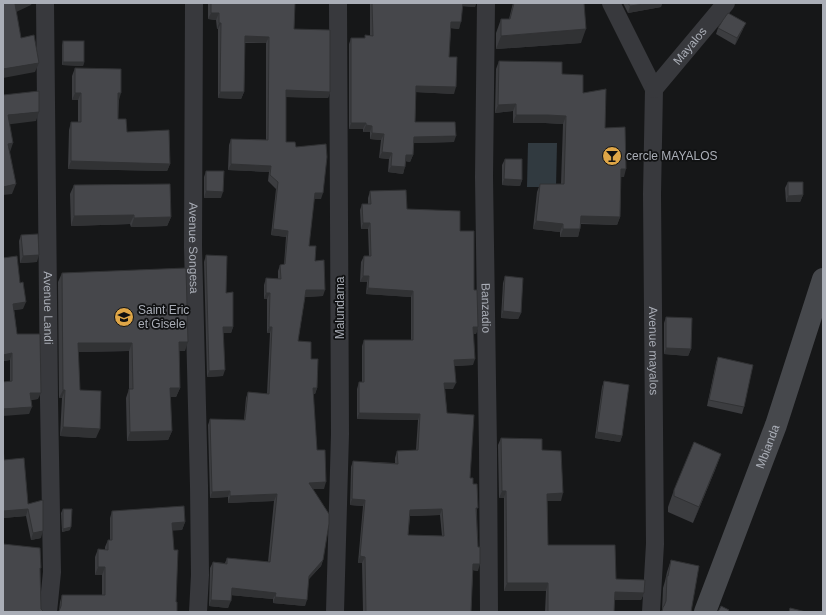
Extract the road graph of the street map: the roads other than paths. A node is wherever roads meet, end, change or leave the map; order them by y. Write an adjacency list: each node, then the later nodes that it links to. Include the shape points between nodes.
1 (45, 3): 9 (street, Avenue Landi, via 52,572)
2 (194, 3): 10 (street, Avenue Songesa, via 193,247 199,486)
3 (338, 3): 11 (street, Malundama, via 340,434)
4 (486, 3): 12 (street, Banzadio, via 484,177)
5 (611, 3): 7 (street)
6 (726, 3): 7 (street, Mayalos)
7 (654, 89): 13 (street, Avenue mayalos, via 652,194 655,544)
8 (823, 279): 14 (street, Mbianda, via 776,425)
9 (48, 612)
10 (198, 612)
11 (335, 612)
12 (489, 612)
13 (651, 612)
14 (705, 612)

